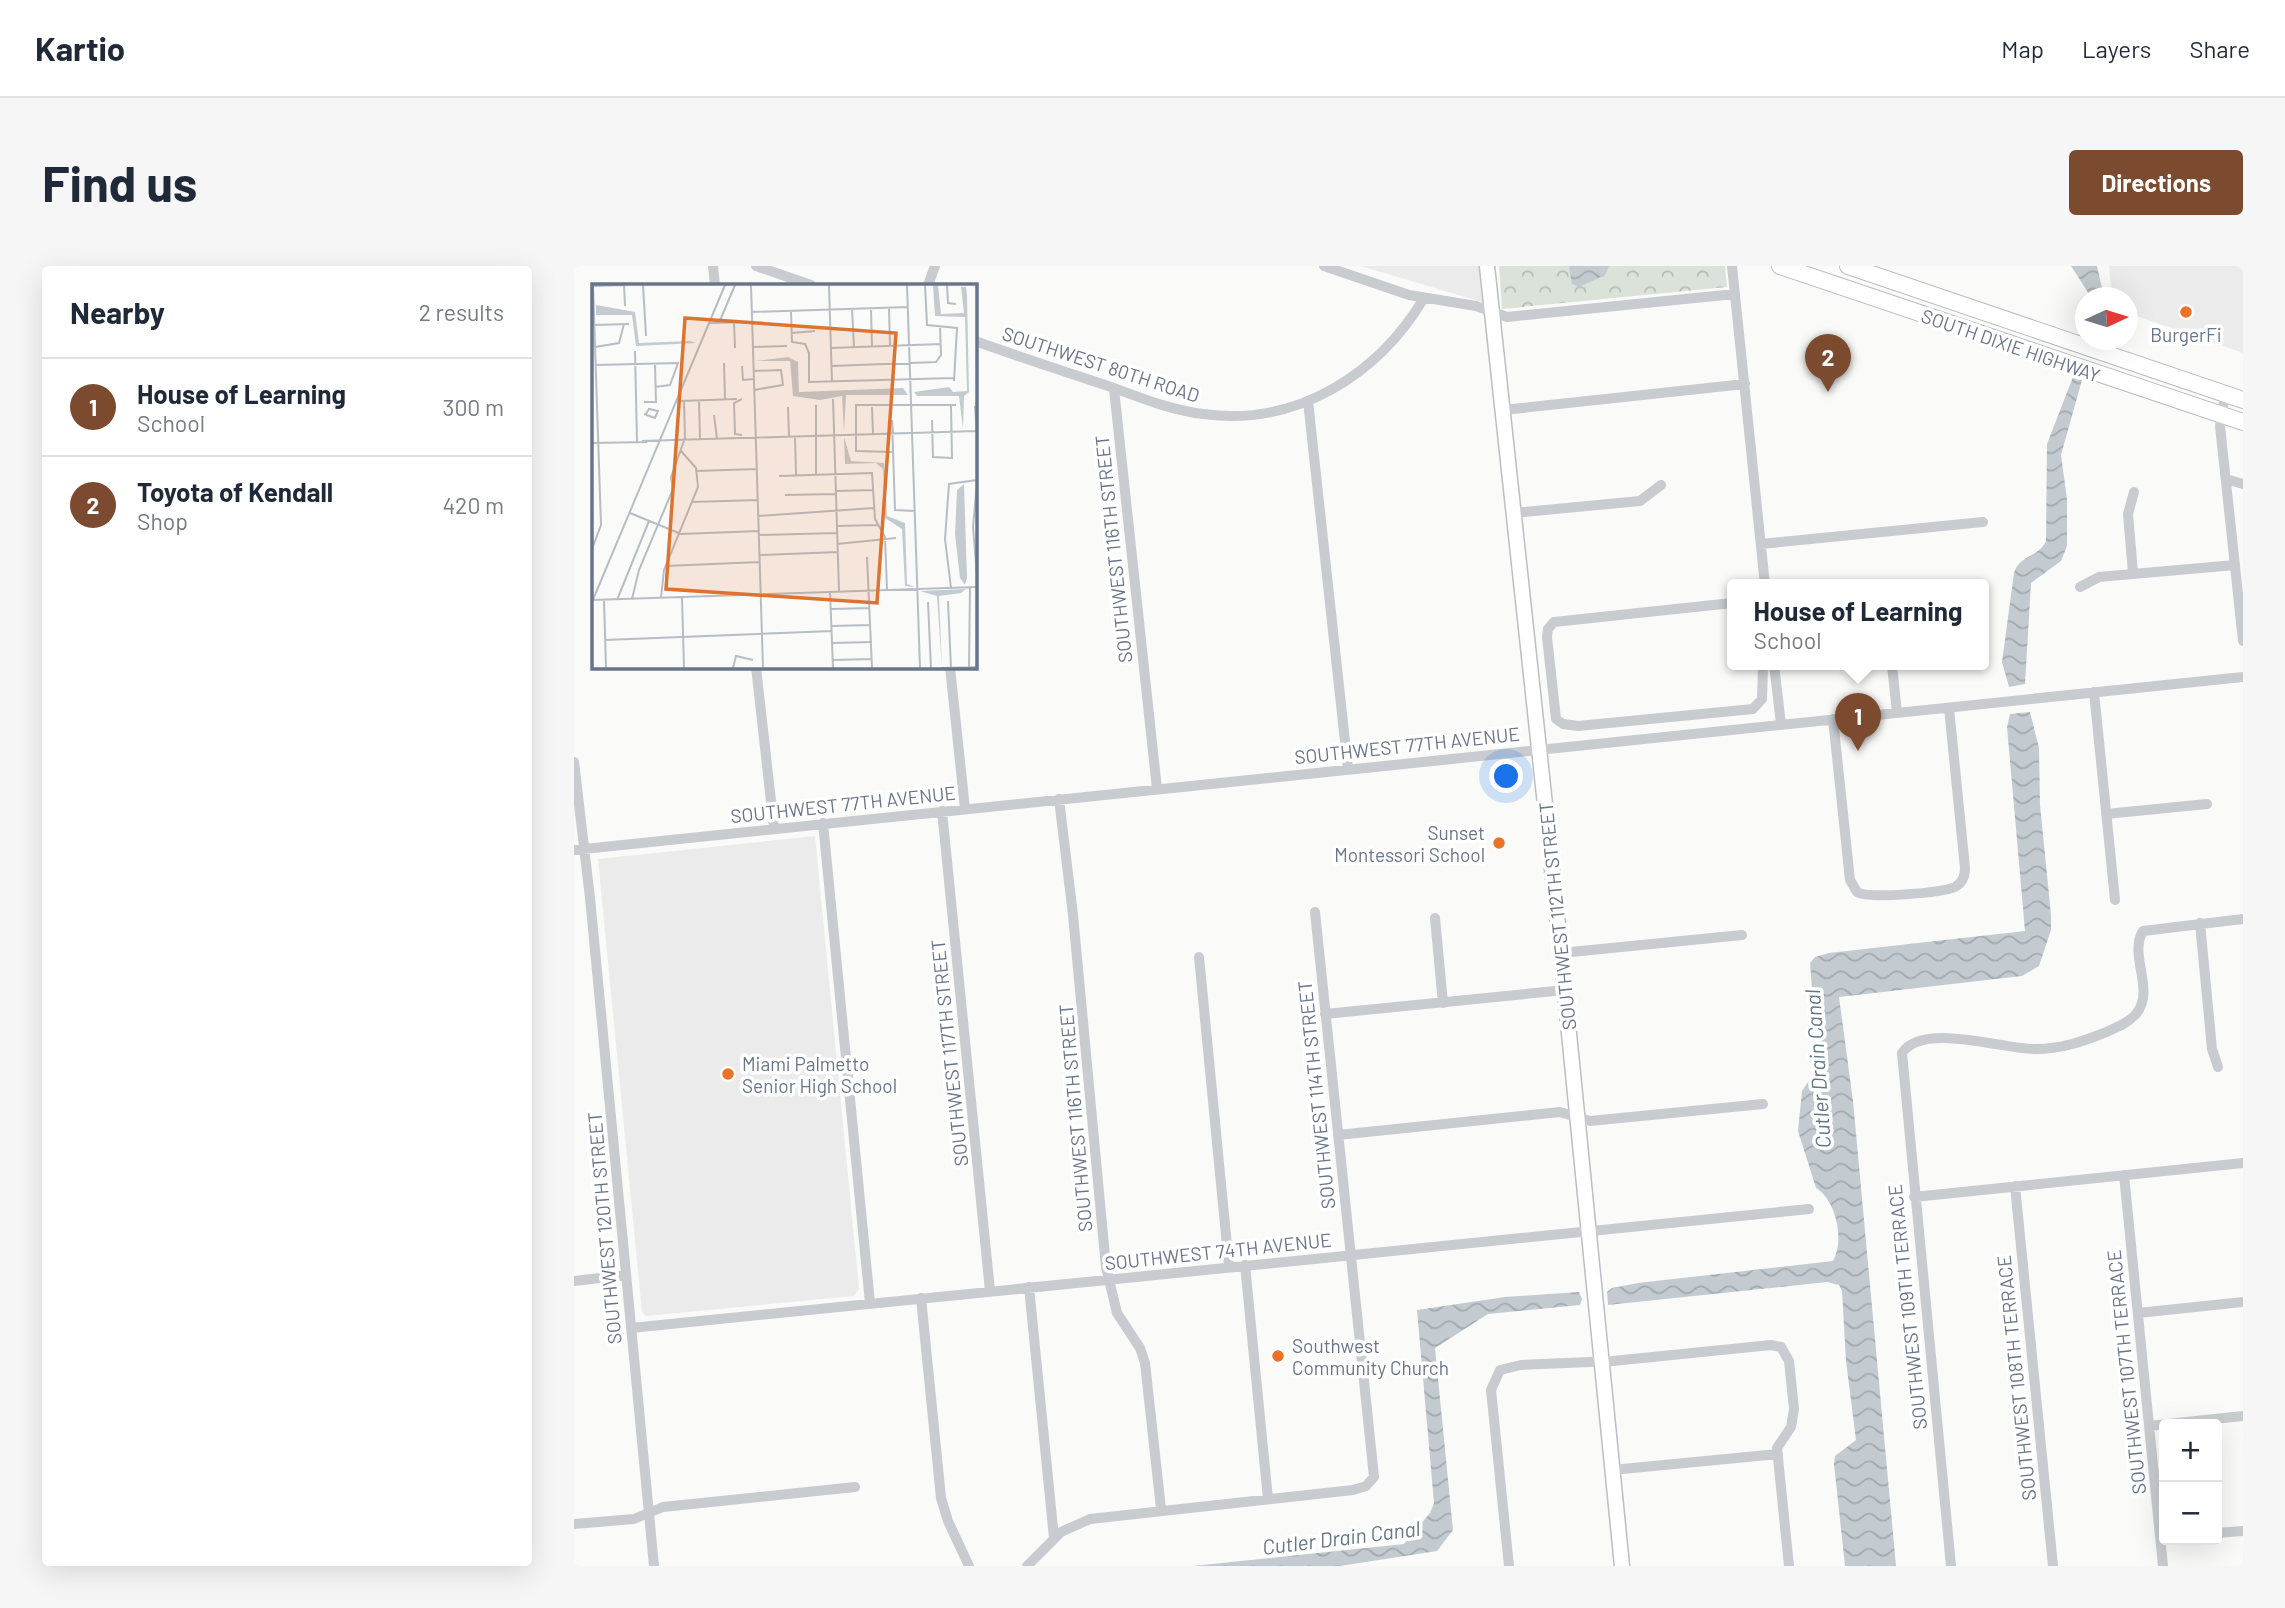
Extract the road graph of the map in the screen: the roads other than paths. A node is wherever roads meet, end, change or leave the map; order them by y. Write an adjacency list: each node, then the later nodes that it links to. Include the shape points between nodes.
1 (713, 266): 9 (street)
2 (756, 266): 10 (street)
3 (935, 266): 11 (street)
4 (1324, 266): 13 (street)
5 (1487, 266): 14 (main road, SOUTHWEST 112TH STREET)
6 (1732, 266): 12 (street)
7 (1780, 266): 22 (highway, SOUTH DIXIE HIGHWAY)
8 (1848, 266): 18 (highway, SOUTH DIXIE HIGHWAY)
9 (715, 284)
10 (808, 284)
11 (928, 284)
12 (1735, 294): 14 (street, via 1507,317); 16 (street)
13 (1424, 298): 14 (street); 20 (street, SOUTHWEST 80TH ROAD, via 1375,361)
14 (1491, 312): 21 (main road, SOUTHWEST 112TH STREET)
15 (976, 341): 17 (street, SOUTHWEST 80TH ROAD)
16 (1745, 384): 21 (street); 30 (street)
17 (1114, 388): 20 (street, SOUTHWEST 80TH ROAD, via 1213,416 1257,414); 51 (street, SOUTHWEST 116TH STREET)
18 (2225, 394): 19 (highway, SOUTH DIXIE HIGHWAY); 22 (street)
19 (2243, 400)
20 (1308, 401): 50 (street)
21 (1504, 410): 28 (main road, SOUTHWEST 112TH STREET)
22 (2220, 415): 23 (highway, SOUTH DIXIE HIGHWAY); 24 (street)
23 (2243, 422)
24 (2226, 479): 25 (street); 31 (street)
25 (2243, 484)
26 (1661, 485): 28 (street, via 1640,501)
27 (2134, 492): 32 (street, via 2128,514)
28 (1514, 513): 48 (main road, SOUTHWEST 112TH STREET)
29 (1983, 522): 30 (street)
30 (1761, 544): 33 (street)
31 (2238, 570): 32 (street); 36 (street)
32 (2133, 573): 34 (street, via 2099,577)
33 (1764, 579)
34 (2080, 587)
35 (1727, 604): 39 (street, via 1554,622 1547,637 1556,719 1578,726 1753,709 1762,699)
36 (2243, 641)
37 (756, 668): 58 (street)
38 (950, 668): 54 (street)
39 (1762, 670)
40 (1775, 670): 47 (street)
41 (1893, 670): 45 (street)
42 (2243, 677): 43 (street, SOUTHWEST 77TH AVENUE)
43 (2094, 692): 44 (street, SOUTHWEST 77TH AVENUE); 56 (street)
44 (1949, 708): 45 (street, SOUTHWEST 77TH AVENUE); 46 (street, via 1965,868 1959,884 1873,896 1857,892 1850,880)
45 (1897, 713): 46 (street, SOUTHWEST 77TH AVENUE)
46 (1833, 719): 47 (street, SOUTHWEST 77TH AVENUE)
47 (1781, 724): 48 (street, SOUTHWEST 77TH AVENUE)
48 (1540, 748): 50 (street, SOUTHWEST 77TH AVENUE); 66 (main road, SOUTHWEST 112TH STREET)
49 (574, 762): 59 (street, SOUTHWEST 120TH STREET)
50 (1348, 769): 51 (street, SOUTHWEST 77TH AVENUE)
51 (1157, 789): 52 (street, SOUTHWEST 77TH AVENUE)
52 (1059, 799): 54 (street, SOUTHWEST 77TH AVENUE); 85 (street, SOUTHWEST 116TH STREET)
53 (2207, 804): 56 (street)
54 (965, 809): 55 (street, SOUTHWEST 77TH AVENUE)
55 (942, 811): 57 (street, SOUTHWEST 77TH AVENUE); 88 (street, SOUTHWEST 117TH STREET)
56 (2106, 814): 60 (street)
57 (823, 824): 58 (street, SOUTHWEST 77TH AVENUE); 91 (street)
58 (774, 828): 59 (street, SOUTHWEST 77TH AVENUE)
59 (580, 849): 84 (street, SOUTHWEST 120TH STREET)
60 (2115, 900)
61 (1315, 912): 70 (street, SOUTHWEST 114TH STREET)
62 (1434, 918): 69 (street)
63 (2243, 919): 64 (street)
64 (2200, 923): 71 (street, via 2212,1049); 78 (street, SOUTHWEST 109TH TERRACE, via 2154,927 2141,933 2141,1006 2123,1024 2059,1048 2022,1049 1962,1038 1907,1047 1901,1067)
65 (1742, 935): 66 (street)
66 (1561, 953): 68 (main road, SOUTHWEST 112TH STREET)
67 (1199, 957): 83 (street)
68 (1565, 990): 69 (street); 73 (main road, SOUTHWEST 112TH STREET)
69 (1443, 1003): 70 (street)
70 (1325, 1014): 74 (street, SOUTHWEST 114TH STREET)
71 (2218, 1068)
72 (1763, 1104): 73 (street, via 1590,1121)
73 (1577, 1117): 74 (street, via 1560,1112); 80 (main road, SOUTHWEST 112TH STREET)
74 (1338, 1135): 81 (street, SOUTHWEST 114TH STREET)
75 (2243, 1163): 76 (street)
76 (2124, 1175): 77 (street); 92 (street, SOUTHWEST 107TH TERRACE)
77 (2015, 1186): 78 (street); 116 (street, SOUTHWEST 108TH TERRACE)
78 (1914, 1197): 115 (street, SOUTHWEST 109TH TERRACE)
79 (1809, 1209): 80 (street, SOUTHWEST 74TH AVENUE)
80 (1590, 1231): 81 (street, SOUTHWEST 74TH AVENUE); 94 (main road, SOUTHWEST 112TH STREET)
81 (1351, 1255): 82 (street, SOUTHWEST 74TH AVENUE); 100 (street, SOUTHWEST 114TH STREET, via 1374,1464 1371,1482 1353,1490)
82 (1245, 1265): 83 (street, SOUTHWEST 74TH AVENUE); 100 (street)
83 (1229, 1266): 85 (street, SOUTHWEST 74TH AVENUE)
84 (626, 1275): 86 (street); 93 (street, SOUTHWEST 120TH STREET)
85 (1109, 1279): 87 (street, SOUTHWEST 74TH AVENUE); 101 (street, SOUTHWEST 116TH STREET, via 1117,1313 1146,1363)
86 (574, 1281)
87 (1029, 1287): 88 (street, SOUTHWEST 74TH AVENUE); 107 (street)
88 (990, 1291): 89 (street, SOUTHWEST 74TH AVENUE)
89 (921, 1298): 91 (street, SOUTHWEST 74TH AVENUE); 110 (street, via 942,1497)
90 (2243, 1302): 92 (street)
91 (870, 1303): 93 (street, SOUTHWEST 74TH AVENUE)
92 (2138, 1313): 96 (street, SOUTHWEST 107TH TERRACE)
93 (631, 1328): 102 (street, SOUTHWEST 120TH STREET)
94 (1601, 1361): 97 (street, via 1771,1345 1784,1351 1794,1415); 98 (main road, SOUTHWEST 112TH STREET); 112 (street, via 1500,1370 1491,1390)
95 (2243, 1416): 96 (street)
96 (2149, 1426): 103 (street, SOUTHWEST 107TH TERRACE)
97 (1778, 1454): 98 (street); 114 (street)
98 (1612, 1470): 113 (main road, SOUTHWEST 112TH STREET)
99 (855, 1487): 102 (street)
100 (1268, 1499): 101 (street)
101 (1161, 1509): 107 (street, via 1090,1518)
102 (649, 1512): 104 (street, via 634,1519); 109 (street, SOUTHWEST 120TH STREET)
103 (2159, 1513)
104 (574, 1524)
105 (2243, 1531): 106 (street)
106 (2222, 1533)
107 (1054, 1538): 111 (street)
108 (2162, 1545): 117 (street, SOUTHWEST 107TH TERRACE)
109 (654, 1566)
110 (969, 1566)
111 (1027, 1566)
112 (1509, 1566)
113 (1622, 1566)
114 (1789, 1566)
115 (1951, 1566)
116 (2053, 1566)
117 (2163, 1566)

